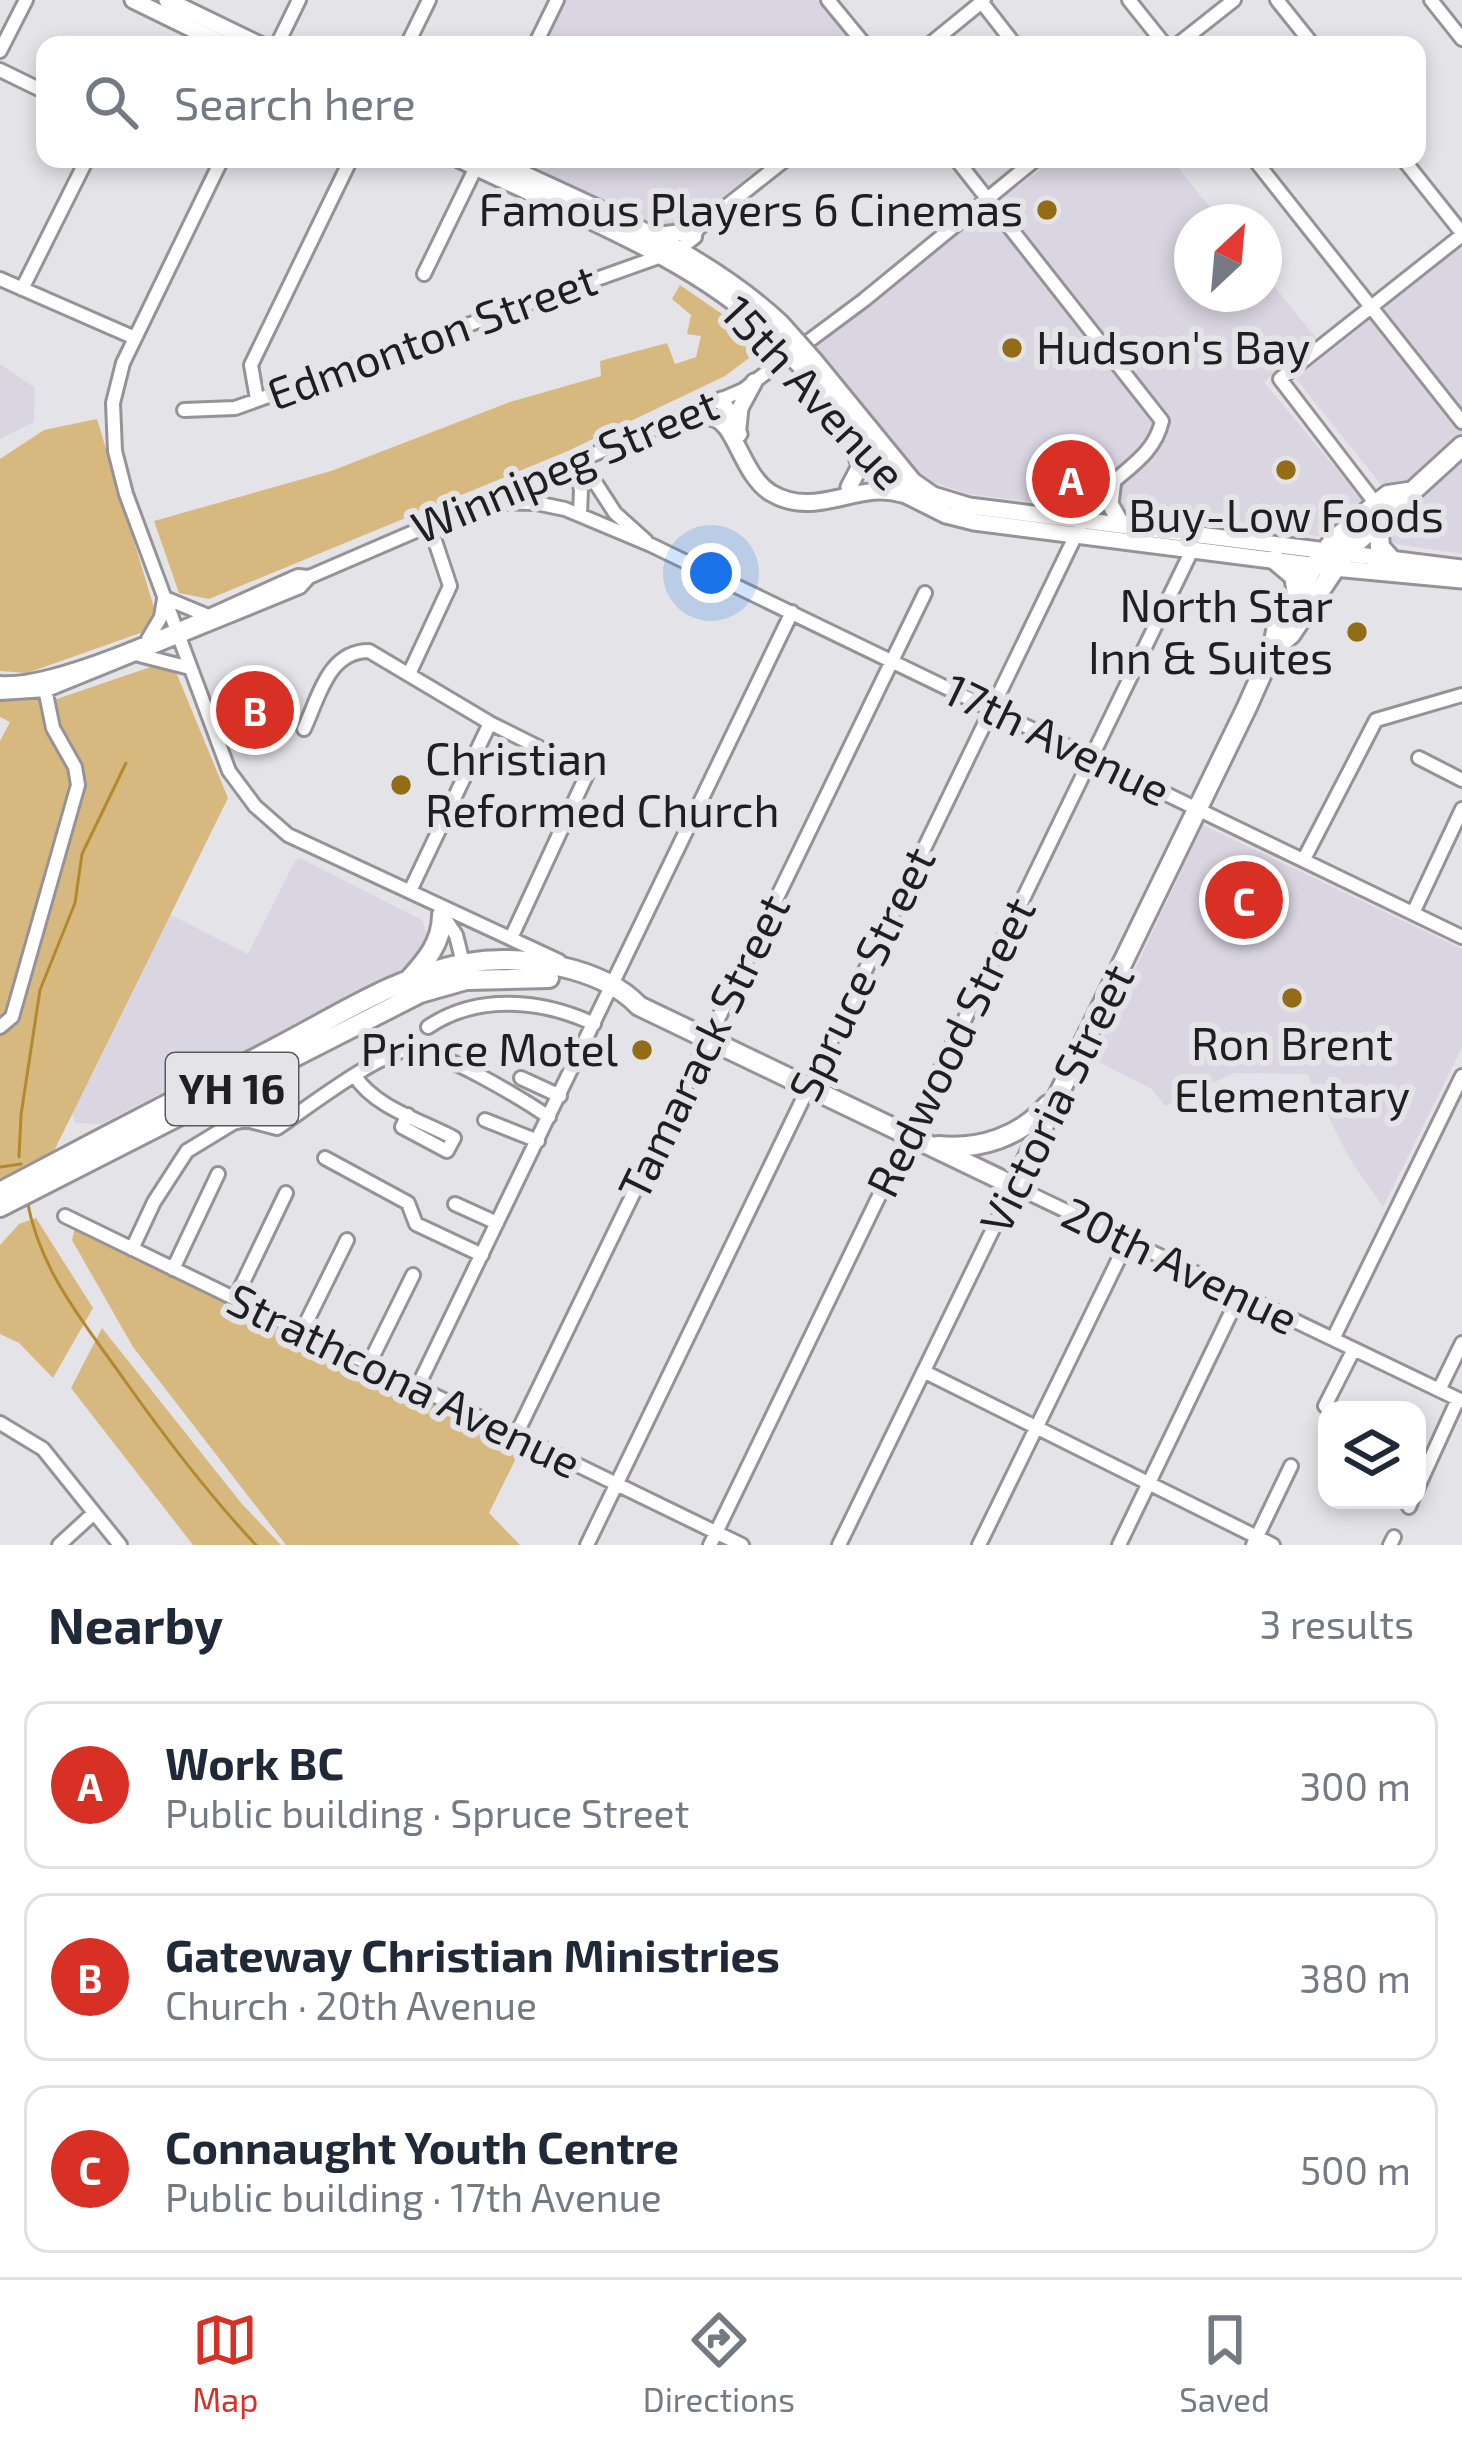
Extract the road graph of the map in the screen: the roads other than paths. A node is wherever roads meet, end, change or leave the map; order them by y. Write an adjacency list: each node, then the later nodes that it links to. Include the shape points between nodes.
1 (26, 0): 25 (street)
2 (133, 0): 13 (main road)
3 (167, 0): 14 (main road)
4 (298, 0): 15 (street)
5 (429, 0): 16 (street)
6 (557, 0): 17 (street)
7 (828, 0): 18 (street)
8 (1129, 0): 21 (street)
9 (1234, 0): 22 (street)
10 (1277, 0): 23 (street)
11 (1432, 0): 24 (street)
12 (982, 1): 19 (street); 20 (street)
13 (207, 36)
14 (241, 36)
15 (281, 36)
16 (411, 36)
17 (540, 36)
18 (858, 36)
19 (940, 36)
20 (1008, 36)
21 (1158, 36)
22 (1189, 36)
23 (1305, 36)
24 (1462, 39)
25 (0, 51)
26 (0, 70): 27 (street)
27 (36, 88)
28 (82, 168): 47 (street)
29 (218, 168): 50 (street, 20th Avenue)
30 (347, 168): 53 (street, via 251,365)
31 (476, 168): 45 (street)
32 (488, 168): 44 (main road, 15th Avenue)
33 (510, 168): 42 (main road, 15th Avenue)
34 (774, 168): 40 (street)
35 (964, 168): 39 (street)
36 (1025, 168): 39 (street, Winnipeg Street)
37 (1261, 168): 48 (street)
38 (1410, 168): 41 (street)
39 (988, 197): 52 (street, Winnipeg Street); 63 (street, Spruce Street, via 1162,422 1153,448)
40 (695, 230): 42 (main road); 43 (street)
41 (1462, 234): 48 (street)
42 (650, 237): 43 (main road, 15th Avenue)
43 (678, 250): 44 (street, Edmonton Street); 49 (main road, 15th Avenue, via 725,277)
44 (657, 256): 49 (main road, 15th Avenue); 53 (street, Edmonton Street)
45 (424, 274)
46 (0, 279): 47 (street)
47 (22, 289): 50 (street)
48 (1371, 307): 58 (street); 67 (street, via 1280,379)
49 (775, 328): 51 (main road, 15th Avenue, bridge)
50 (135, 338): 83 (street, 20th Avenue, via 113,403 115,452)
51 (808, 365): 56 (main road, 15th Avenue); 62 (main road, 15th Avenue)
52 (754, 382): 54 (street, Winnipeg Street); 59 (main road)
53 (257, 399): 55 (street, Edmonton Street)
54 (722, 400): 57 (street, Winnipeg Street); 59 (main road)
55 (184, 410)
56 (839, 415): 62 (main road, 15th Avenue); 64 (main road, via 860,460)
57 (685, 417): 61 (street, Winnipeg Street); 65 (main road, via 728,428 753,478 791,501 818,504 877,489)
58 (1462, 422)
59 (738, 431): 64 (main road, via 775,485 818,496)
60 (1462, 446): 67 (highway, Victoria Street)
61 (576, 461): 66 (street, Winnipeg Street); 68 (street); 73 (street, 17th Avenue)
62 (890, 465): 64 (main road); 65 (main road, 15th Avenue); 69 (main road, 15th Avenue, via 933,495)
63 (1113, 480): 69 (main road); 71 (main road, via 1110,504); 72 (street, Spruce Street)
64 (849, 488)
65 (906, 495): 72 (main road, 15th Avenue, via 964,520)
66 (480, 502): 68 (street, 17th Avenue, via 536,503); 70 (street, Winnipeg Street)
67 (1377, 514): 75 (highway); 76 (highway, Victoria Street)
68 (580, 515): 73 (street, 17th Avenue)
69 (1055, 517): 72 (main road, 15th Avenue)
70 (429, 524): 79 (street, Winnipeg Street); 92 (street, via 450,586)
71 (1121, 525): 72 (main road, 15th Avenue); 76 (main road, 15th Avenue)
72 (1079, 527): 74 (main road, 15th Avenue); 97 (street, Spruce Street)
73 (651, 545): 84 (street, 17th Avenue)
74 (1192, 548): 77 (main road, 15th Avenue); 100 (street, Redwood Street)
75 (1389, 557): 76 (main road); 78 (main road)
76 (1331, 558): 77 (main road, 15th Avenue); 80 (main road); 81 (highway, Victoria Street); 88 (highway, Victoria Street, via 1291,634)
77 (1276, 560): 81 (highway)
78 (1462, 568)
79 (309, 577): 85 (street, Winnipeg Street); 86 (street, Winnipeg Street, via 301,587)
80 (1462, 580)
81 (1298, 592): 88 (highway, Victoria Street)
82 (925, 593): 90 (street, Tamarack Street)
83 (164, 598): 85 (street); 86 (street, 20th Avenue); 87 (street)
84 (792, 612): 90 (street, 17th Avenue); 113 (street)
85 (206, 615): 86 (street, Winnipeg Street)
86 (177, 633): 87 (street); 89 (street); 91 (street, 20th Avenue)
87 (148, 639): 94 (street)
88 (1272, 651): 103 (highway, Victoria Street)
89 (138, 654): 91 (street); 94 (street)
90 (893, 661): 97 (street, 17th Avenue); 117 (street, Tamarack Street)
91 (190, 668): 106 (street, 20th Avenue, via 229,771 255,806 288,835)
92 (409, 674): 98 (street); 99 (street, via 354,651 337,660)
93 (0, 683): 94 (street)
94 (44, 684): 95 (street); 115 (street, via 78,785 12,1017)
95 (0, 693)
96 (1462, 695): 105 (street, via 1376,720)
97 (990, 708): 100 (street, 17th Avenue); 121 (street, Spruce Street)
98 (490, 723): 106 (street); 110 (street, via 588,772)
99 (304, 728)
100 (1091, 757): 103 (street, 17th Avenue); 129 (street, Redwood Street)
101 (1419, 758): 102 (street)
102 (1462, 780)
103 (1198, 809): 105 (street, 17th Avenue); 123 (highway, Victoria Street)
104 (1462, 809): 108 (street)
105 (1304, 860): 108 (street, 17th Avenue)
106 (410, 891): 107 (street, 20th Avenue)
107 (438, 909): 110 (street, 20th Avenue); 111 (street, via 456,935); 112 (highway, via 442,927 430,956)
108 (1413, 913): 109 (street, 17th Avenue)
109 (1462, 937)
110 (511, 938): 113 (street, 20th Avenue)
111 (465, 971): 112 (highway, YH 16); 113 (highway, YH 16, via 542,964); 138 (highway, YH 16)
112 (406, 983): 135 (highway, YH 16)
113 (605, 987): 114 (street); 117 (highway, 20th Avenue / YH 16)
114 (594, 1024): 116 (street, via 536,1004 503,1003); 124 (street)
115 (0, 1027)
116 (428, 1027)
117 (709, 1040): 121 (highway, 20th Avenue / YH 16); 161 (street, Tamarack Street)
118 (355, 1076): 122 (street); 126 (street, via 365,1093); 127 (street, via 406,1049 421,1050)
119 (1462, 1076): 150 (street)
120 (521, 1078): 124 (street)
121 (808, 1087): 129 (highway, 20th Avenue / YH 16); 165 (street, Spruce Street)
122 (331, 1092): 125 (street); 143 (street, via 277,1127 232,1123 187,1150)
123 (1059, 1093): 131 (highway, via 1007,1137 958,1148); 134 (highway, Victoria Street)
124 (560, 1096): 127 (street)
125 (346, 1102)
126 (408, 1114)
127 (549, 1117): 130 (street)
128 (485, 1120): 130 (street)
129 (908, 1136): 131 (highway, 20th Avenue / YH 16); 167 (street, Redwood Street)
130 (538, 1141): 140 (street)
131 (928, 1145): 134 (highway, 20th Avenue / YH 16)
132 (325, 1158): 144 (street, via 408,1203 416,1224)
133 (218, 1174): 145 (street)
134 (1014, 1186): 142 (street, 20th Avenue); 154 (street, Victoria Street)
135 (0, 1192)
136 (286, 1193): 148 (street)
137 (455, 1204): 140 (street)
138 (0, 1207)
139 (65, 1216): 143 (street, Strathcona Avenue)
140 (497, 1223): 144 (street)
141 (347, 1240): 149 (street)
142 (1128, 1240): 147 (street, 20th Avenue); 160 (street)
143 (132, 1249): 145 (street, Strathcona Avenue)
144 (482, 1255): 155 (street)
145 (173, 1269): 148 (street, Strathcona Avenue)
146 (413, 1275): 153 (street)
147 (1240, 1294): 150 (street, 20th Avenue); 164 (street)
148 (235, 1299): 149 (street, Strathcona Avenue)
149 (302, 1331): 153 (street, Strathcona Avenue)
150 (1333, 1339): 152 (street, 20th Avenue)
151 (1462, 1343): 156 (street)
152 (1354, 1349): 156 (street, 20th Avenue); 158 (street)
153 (369, 1364): 155 (street, Strathcona Avenue)
154 (925, 1372): 160 (street); 173 (street, Victoria Street)
155 (418, 1388): 161 (street, Strathcona Avenue)
156 (1439, 1390): 157 (street, 20th Avenue)
157 (1460, 1400): 163 (street)
158 (1328, 1401)
159 (0, 1423): 166 (street, via 44,1449)
160 (1036, 1427): 164 (street); 174 (street)
161 (516, 1435): 165 (street, Strathcona Avenue)
162 (1291, 1466): 168 (street)
163 (1426, 1470)
164 (1149, 1482): 168 (street); 175 (street)
165 (616, 1484): 167 (street, Strathcona Avenue); 171 (street, Spruce Street)
166 (94, 1513): 169 (street); 170 (street)
167 (713, 1539): 172 (street, Strathcona Avenue)
168 (1255, 1541): 176 (street)
169 (59, 1545)
170 (120, 1545)
171 (587, 1545)
172 (742, 1545)
173 (839, 1545)
174 (979, 1545)
175 (1119, 1545)
176 (1273, 1545)

